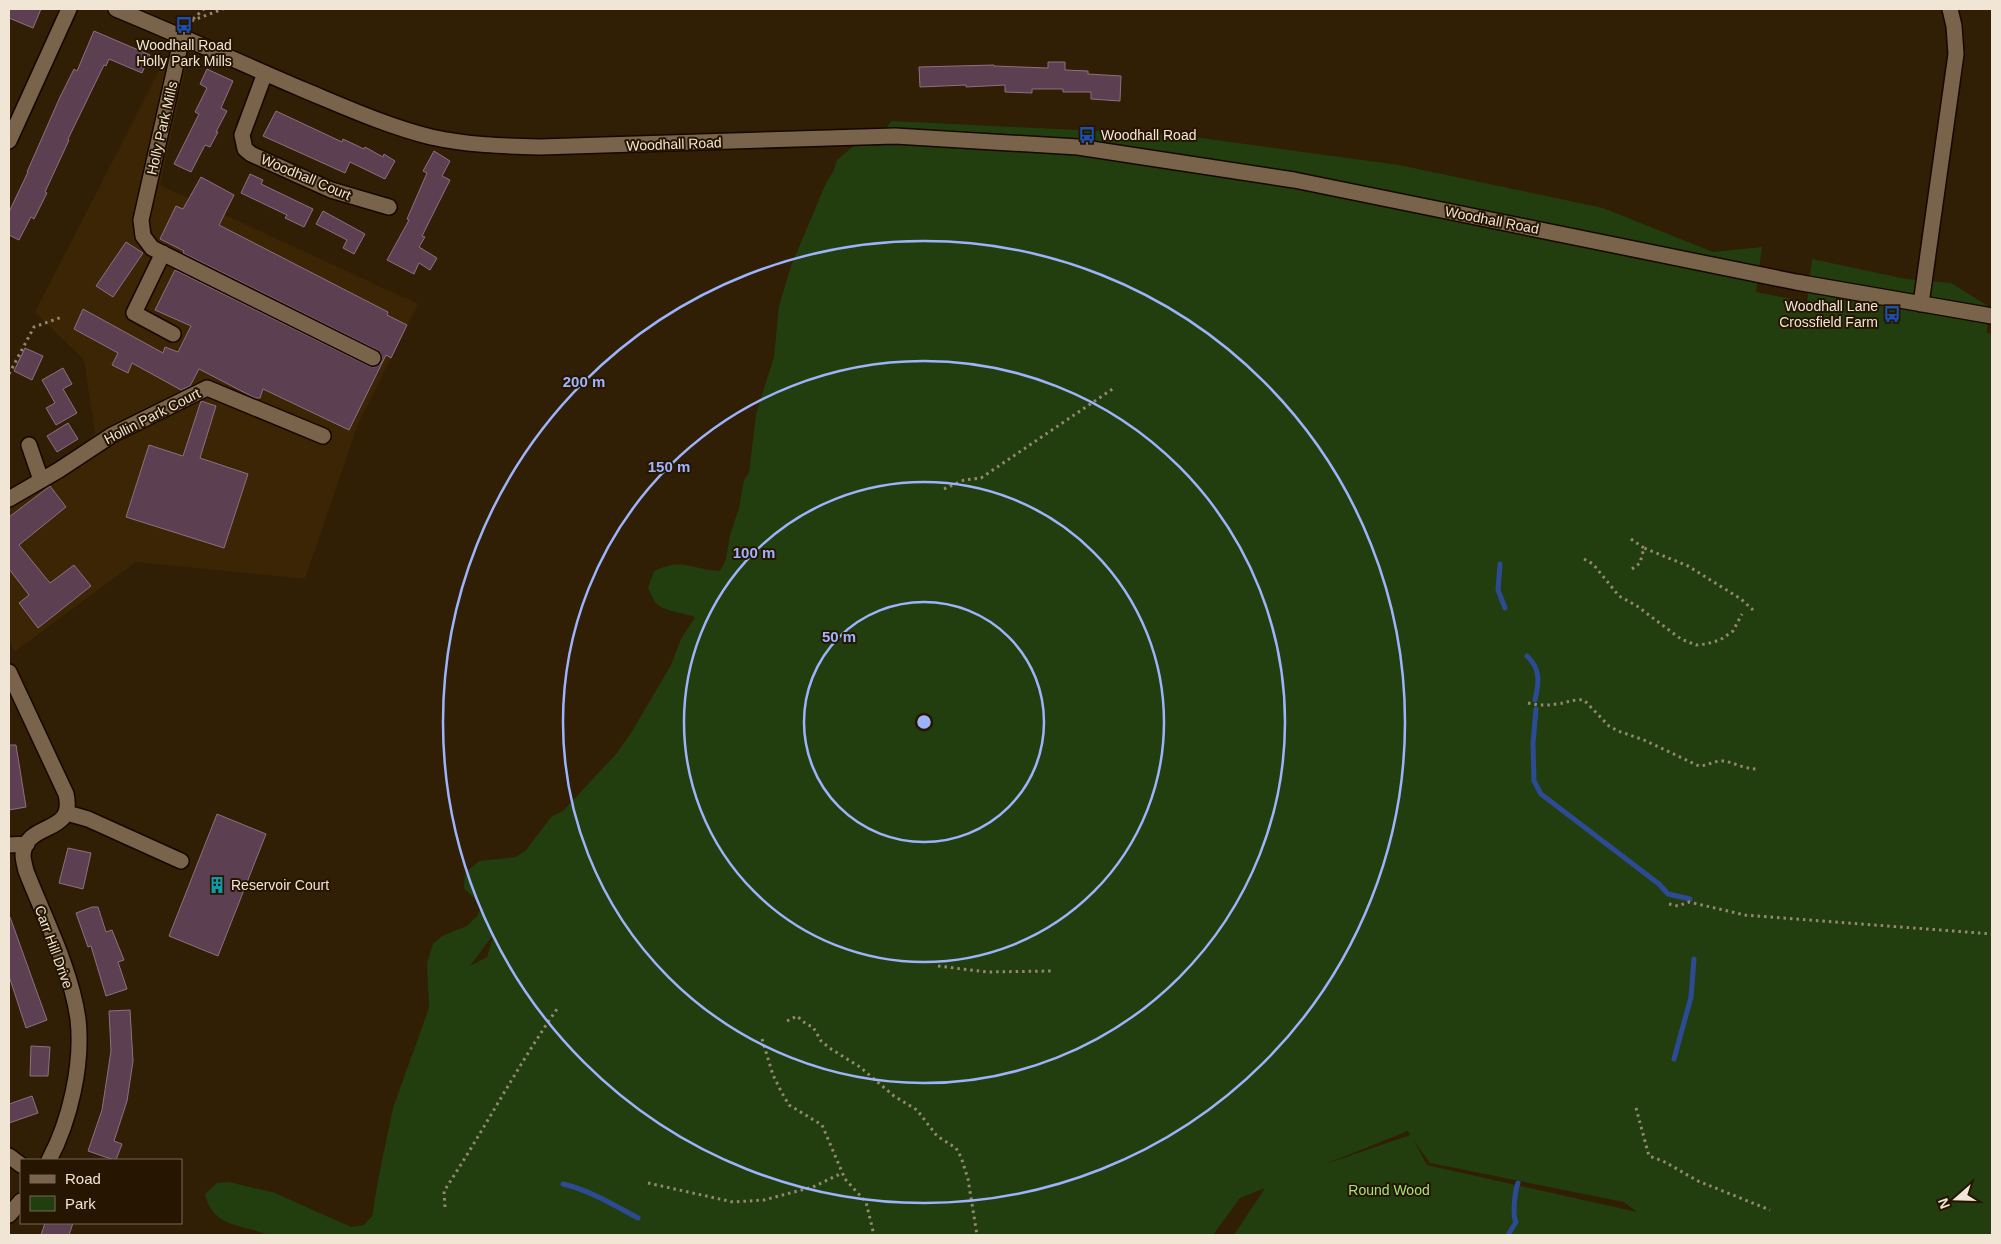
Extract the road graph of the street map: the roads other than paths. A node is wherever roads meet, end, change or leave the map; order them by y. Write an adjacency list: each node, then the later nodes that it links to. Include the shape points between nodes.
1 (69, 9): 6 (street)
2 (116, 9): 4 (street, Woodhall Road)
3 (1950, 9): 9 (street, via 1956,54)
4 (182, 37): 5 (street, Woodhall Road); 8 (street, Holly Park Mills, via 141,220 143,236)
5 (265, 73): 7 (street, Woodhall Court, via 242,135 245,149 331,190); 9 (street, Woodhall Road, via 396,126 458,142 540,147 895,136 1078,147 1294,180 1796,282)
6 (9, 141)
7 (389, 207)
8 (163, 253): 11 (street, via 134,313); 12 (street)
9 (1922, 304): 10 (street, Woodhall Road)
10 (1992, 316)
11 (173, 334)
12 (374, 358)
13 (323, 436): 15 (street, Hollin Park Court, via 207,388 112,435)
14 (29, 446): 15 (street)
15 (41, 480): 16 (street, Hollin Park Court)
16 (9, 499)
17 (9, 674): 18 (street, via 66,794)
18 (67, 813): 19 (street, via 63,819 34,835); 21 (street, via 88,819)
19 (27, 844): 20 (street); 23 (street, Carr Hill Drive, via 23,856 26,871 66,971 78,1020 77,1067 66,1120)
20 (9, 845)
21 (181, 861)
22 (9, 1156): 24 (street)
23 (49, 1159)
24 (20, 1164)
25 (20, 1202): 26 (street)
26 (9, 1215)

